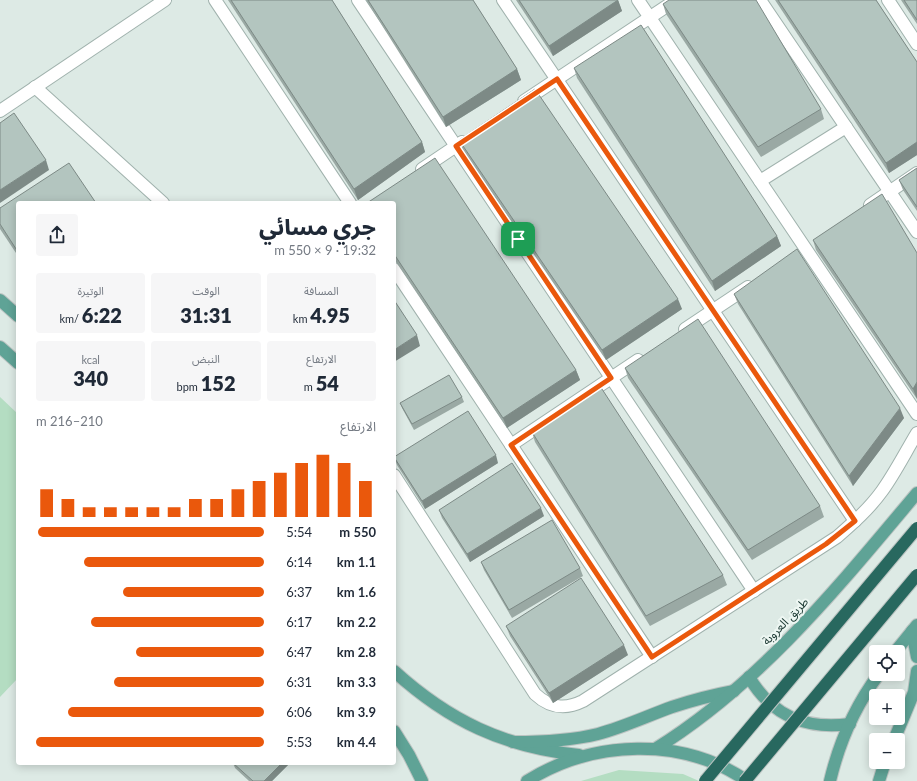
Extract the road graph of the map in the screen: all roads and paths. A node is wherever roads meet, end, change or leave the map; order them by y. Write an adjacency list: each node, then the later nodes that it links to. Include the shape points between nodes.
1 (165, 0): 12 (street)
2 (215, 0): 23 (street)
3 (358, 0): 17 (street)
4 (503, 0): 11 (street)
5 (638, 0): 9 (street)
6 (676, 0): 9 (street)
7 (760, 0): 15 (street)
8 (888, 0): 10 (street)
9 (650, 17): 11 (street); 20 (street)
10 (917, 44)
11 (557, 79): 13 (street); 29 (street)
12 (35, 87): 14 (street); 22 (street)
13 (513, 109)
14 (0, 111)
15 (846, 127): 20 (street); 21 (street)
16 (475, 134): 17 (street)
17 (456, 146): 19 (street); 35 (street)
18 (917, 173): 21 (street)
19 (410, 177)
20 (760, 181): 36 (street)
21 (890, 192): 24 (street); 25 (street)
22 (161, 201)
23 (349, 201)
24 (858, 214)
25 (917, 232)
26 (396, 272): 38 (street)
27 (759, 279): 29 (street)
28 (0, 300): 30 (main road)
29 (713, 310): 31 (street); 41 (street)
30 (16, 314)
31 (675, 336)
32 (0, 346): 34 (main road)
33 (649, 353): 35 (street)
34 (16, 361)
35 (611, 378): 38 (street); 44 (street)
36 (917, 414)
37 (917, 433): 41 (street, via 882,491)
38 (511, 445): 47 (street)
39 (396, 478): 47 (street, via 535,694 542,700 558,707 575,705)
40 (917, 493): 51 (main road, طريق العروبة, via 830,595)
41 (855, 521): 44 (street, via 832,541)
42 (917, 528): 63 (highway, bridge)
43 (917, 575): 64 (highway, bridge)
44 (754, 591): 47 (street)
45 (915, 628): 46 (main road); 48 (main road)
46 (901, 645)
47 (652, 657)
48 (917, 657)
49 (917, 671): 55 (main road, via 914,692)
50 (396, 673): 57 (main road, via 440,708 491,735)
51 (749, 677): 53 (main road, طريق العروبة); 54 (main road, via 766,700 791,718 820,726)
52 (875, 681): 54 (main road)
53 (735, 690): 57 (main road, via 692,701 597,734 542,742); 58 (main road, طريق العروبة, via 697,722)
54 (850, 724): 65 (main road, via 840,746)
55 (897, 733)
56 (396, 734): 61 (main road)
57 (514, 742): 59 (main road, via 536,749)
58 (655, 749): 59 (main road, via 607,750); 64 (main road, via 702,759)
59 (584, 755): 62 (main road, via 539,773)
60 (883, 769): 66 (main road)
61 (422, 781)
62 (527, 781)
63 (705, 781)
64 (746, 781)
65 (830, 781)
66 (879, 781)

